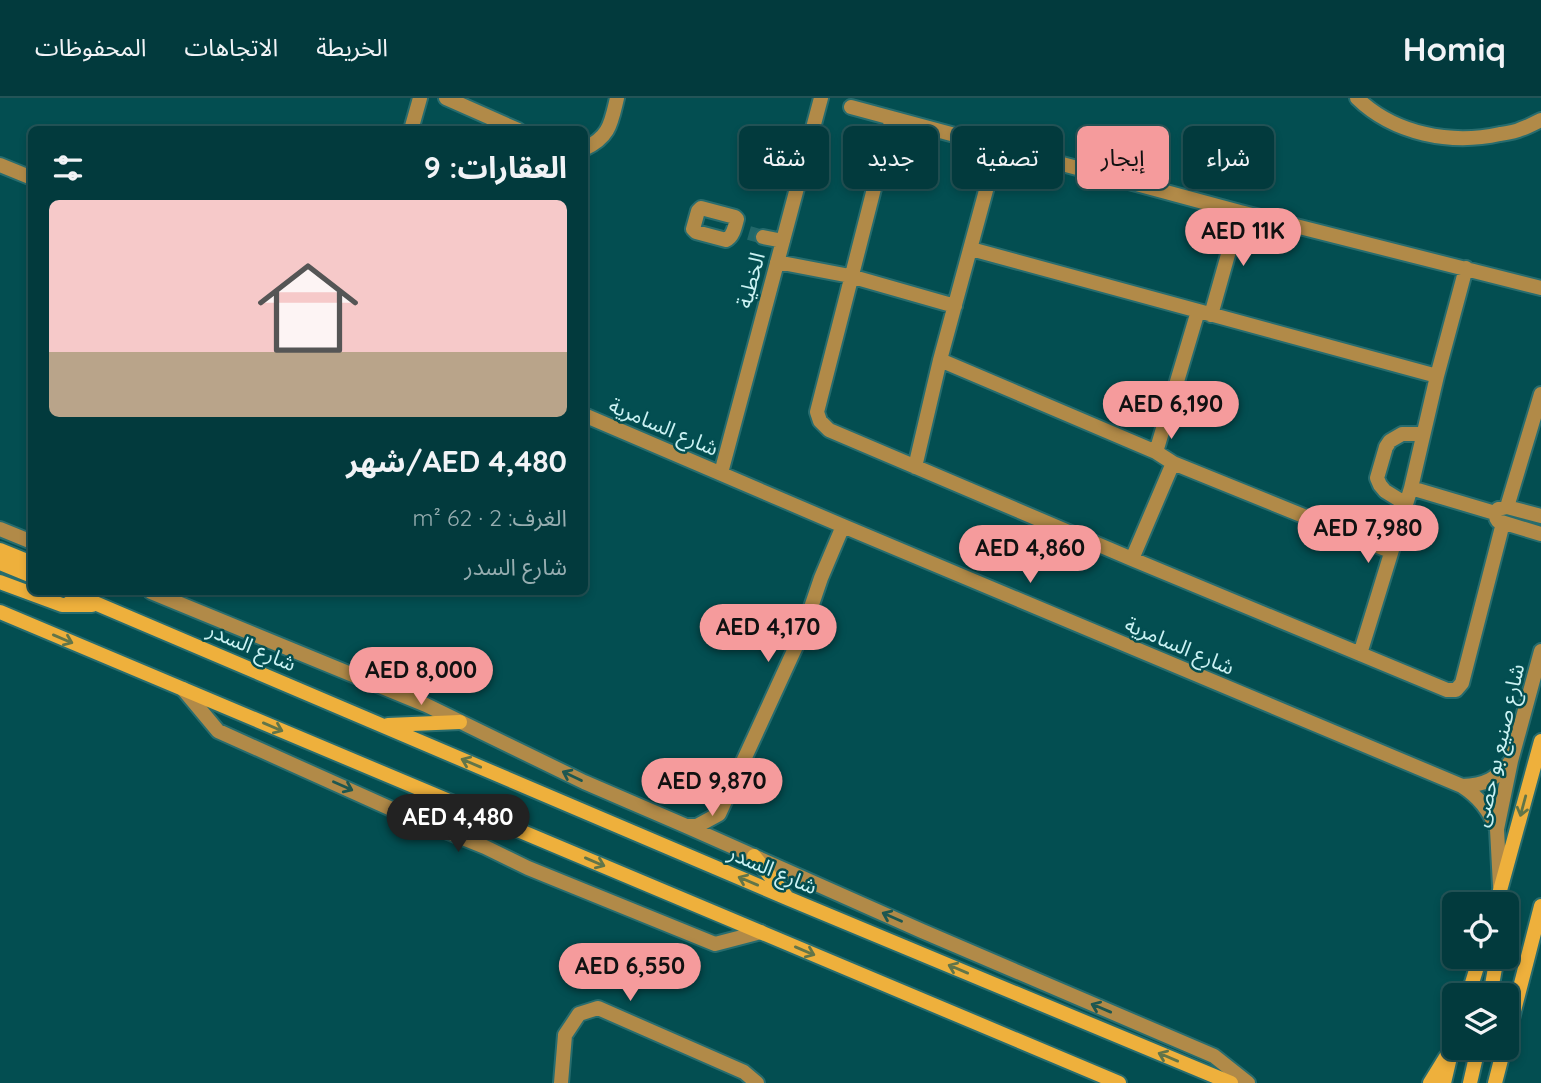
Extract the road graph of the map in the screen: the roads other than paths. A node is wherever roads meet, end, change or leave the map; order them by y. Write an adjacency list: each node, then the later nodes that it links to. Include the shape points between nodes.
1 (420, 98): 9 (street)
2 (446, 98): 10 (street)
3 (617, 98): 12 (street, via 611,125)
4 (821, 98): 19 (street, الخطية)
5 (1357, 98): 8 (street, via 1401,127 1440,137 1480,139)
6 (851, 107): 7 (street)
7 (892, 118): 11 (street); 23 (street)
8 (1541, 120)
9 (412, 126)
10 (509, 126)
11 (952, 134)
12 (588, 147)
13 (1063, 164): 17 (street)
14 (0, 165): 15 (street)
15 (28, 176)
16 (987, 189): 20 (street)
17 (1240, 212): 22 (street); 26 (street)
18 (749, 233): 19 (street)
19 (783, 241): 21 (street, الخطية)
20 (971, 249): 25 (street); 26 (street)
21 (777, 262): 23 (street); 35 (street, الخطية)
22 (1466, 268): 24 (street); 28 (street)
23 (850, 276): 25 (street); 34 (street, via 817,412 820,421 828,430)
24 (1541, 288)
25 (955, 306): 27 (street)
26 (1205, 313): 28 (street); 32 (street)
27 (940, 360): 32 (street); 34 (street)
28 (1437, 376): 31 (street)
29 (1541, 394): 38 (street)
30 (588, 417): 35 (street, شارع السامرية)
31 (1423, 434): 36 (street); 37 (street, via 1402,434 1391,441 1377,478 1385,491)
32 (1156, 452): 33 (street)
33 (1173, 463): 45 (street); 46 (street)
34 (915, 467): 46 (street)
35 (720, 473): 40 (street, شارع السامرية)
36 (1411, 488): 37 (street); 38 (street)
37 (1406, 504): 45 (street)
38 (1502, 514): 39 (street); 42 (street); 59 (street, via 1462,683 1456,690)
39 (1541, 516)
40 (843, 526): 65 (street, شارع السامرية); 66 (street, via 803,631)
41 (0, 529): 43 (street)
42 (1541, 534)
43 (28, 540)
44 (0, 550): 47 (main road)
45 (1390, 551): 59 (street)
46 (1132, 559): 59 (street)
47 (28, 561)
48 (0, 563): 49 (main road)
49 (28, 574)
50 (0, 582): 51 (main road)
51 (28, 592)
52 (35, 595): 56 (main road, via 62,605)
53 (76, 595): 56 (main road, شارع السدر)
54 (90, 595): 56 (main road)
55 (158, 595): 61 (street, شارع السدر)
56 (101, 605): 62 (main road, شارع السدر)
57 (0, 612): 60 (main road, one-way to 60)
58 (1541, 652): 64 (street, شارع صنيع بو حصى)
59 (1360, 654)
60 (183, 689): 75 (main road, one-way to 75); 75 (street, one-way to 75, via 218,730 528,868 715,944)
61 (460, 722): 62 (main road); 67 (street, شارع السدر, one-way to 61)
62 (384, 726): 73 (main road, شارع السدر, one-way to 62)
63 (1541, 741): 72 (main road, شارع صنيع بو حصى, one-way to 72)
64 (1511, 761): 65 (street, via 1490,780); 68 (street, شارع صنيع بو حصى)
65 (1462, 786): 68 (street, شارع السامرية, via 1483,803)
66 (719, 814): 67 (street, via 697,826); 69 (street, via 724,835)
67 (686, 826): 69 (street, شارع السدر)
68 (1497, 829): 71 (street, شارع صنيع بو حصى)
69 (735, 848): 70 (street, شارع السدر)
70 (754, 856): 73 (main road); 85 (street, شارع السدر, one-way to 70, via 1214,1056)
71 (1498, 892)
72 (1499, 892)
73 (787, 898): 84 (main road, شارع السدر, one-way to 73)
74 (1541, 906): 76 (main road)
75 (761, 932): 83 (main road, one-way to 83)
76 (1519, 991)
77 (1443, 1060): 86 (main road)
78 (1449, 1060): 87 (main road)
79 (1475, 1060): 88 (main road)
80 (1501, 1060): 89 (main road)
81 (561, 1083): 82 (street, via 565,1035 579,1014 598,1008 744,1072)
82 (757, 1083)
83 (1119, 1083)
84 (1231, 1083)
85 (1248, 1083)
86 (1430, 1083)
87 (1444, 1083)
88 (1469, 1083)
89 (1495, 1083)

